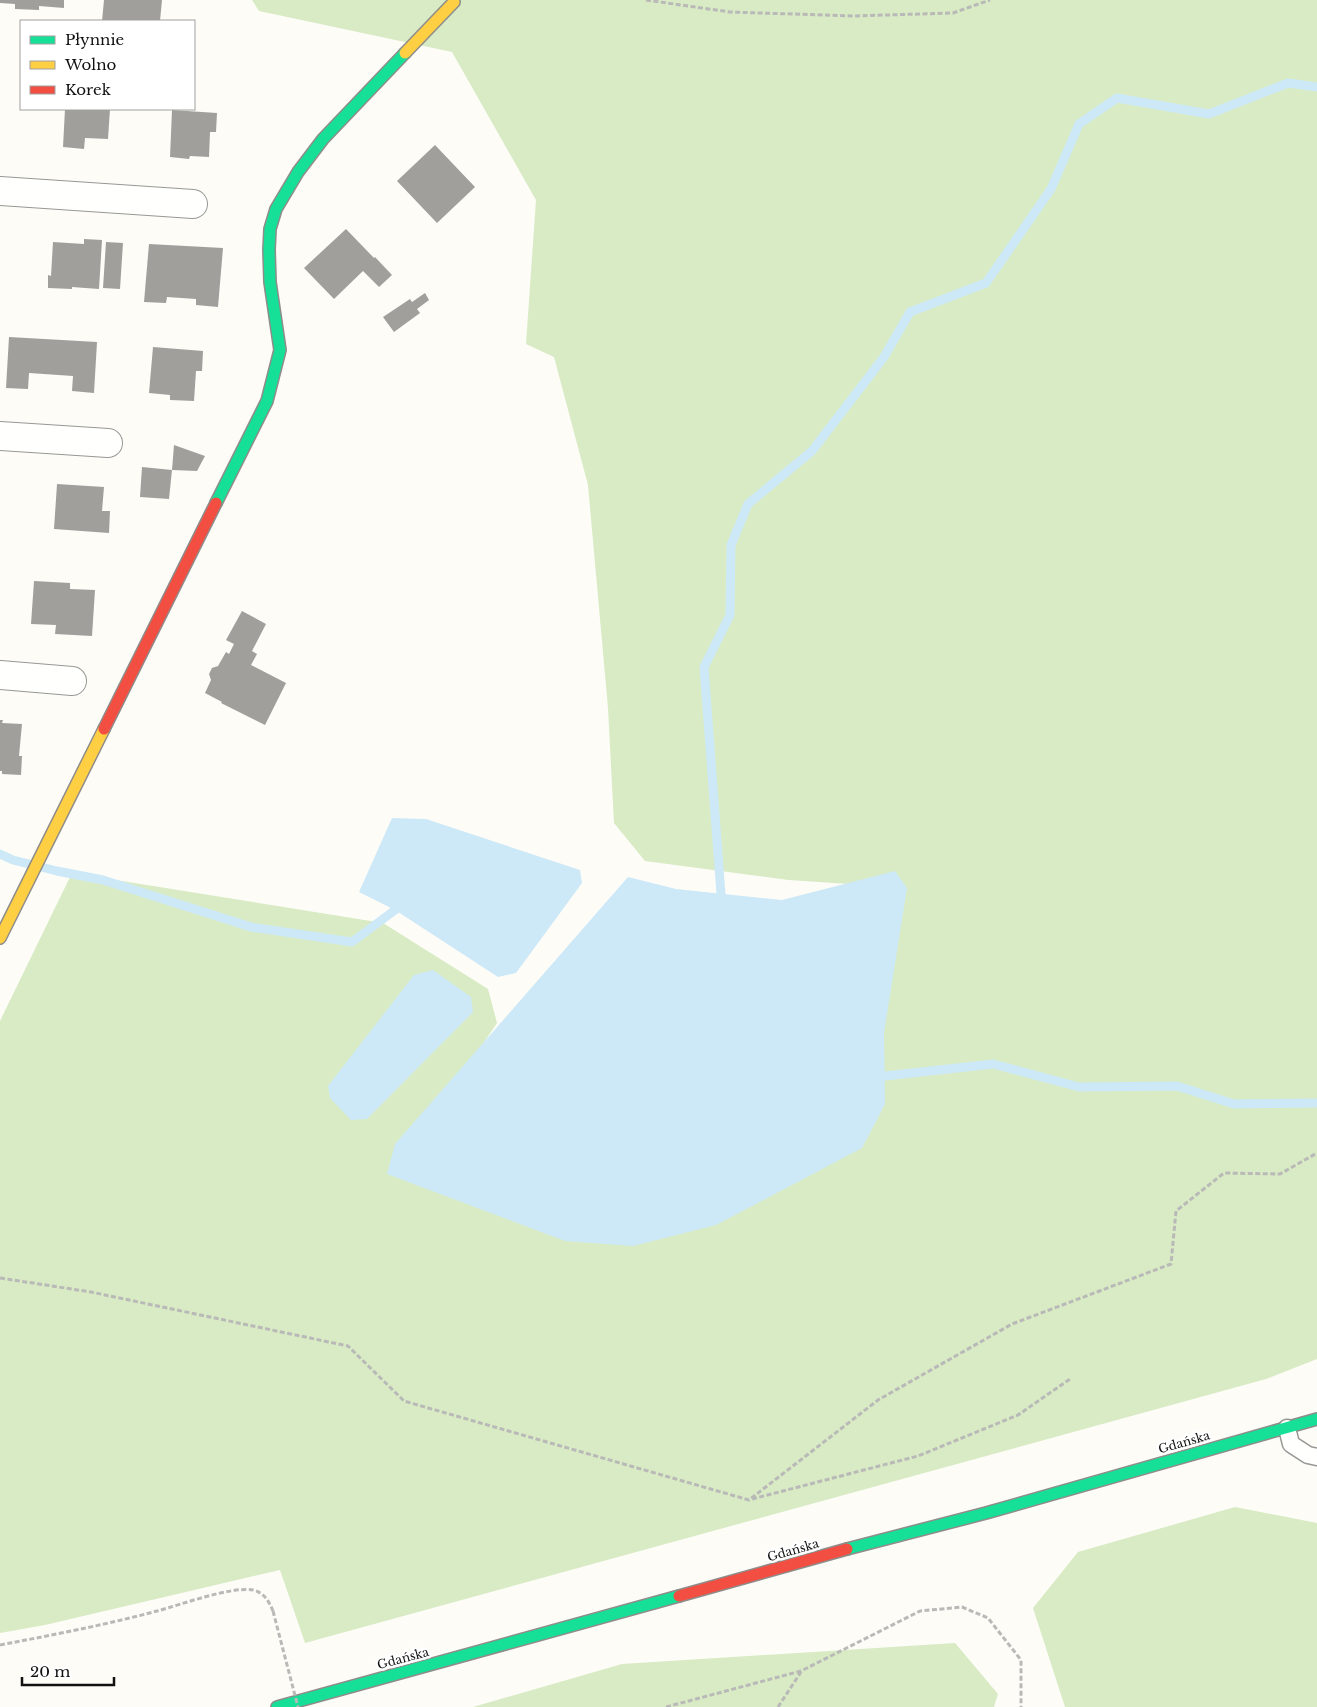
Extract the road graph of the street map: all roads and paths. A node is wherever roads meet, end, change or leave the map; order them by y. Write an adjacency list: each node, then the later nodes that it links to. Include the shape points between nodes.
1 (646, 0): 2 (path, via 730,12 853,16 953,13)
2 (990, 0)
3 (454, 2): 10 (main road, via 323,139 276,209 269,250 270,282 280,350 266,401)
4 (0, 191): 5 (street)
5 (193, 204)
6 (0, 436): 7 (street)
7 (108, 443)
8 (0, 675): 9 (street)
9 (72, 681)
10 (0, 938)
11 (1317, 1153): 17 (path, via 1280,1174 1224,1173 1176,1211 1171,1264 1003,1329 878,1400)
12 (0, 1278): 17 (path, via 91,1292 348,1346 404,1401)
13 (1070, 1379): 17 (path, via 1018,1415 918,1456)
14 (1317, 1419): 15 (main road, Gdańska)
15 (1287, 1428): 16 (lane, via 1291,1444); 20 (main road, Gdańska)
16 (1317, 1457)
17 (749, 1500)
18 (0, 1645): 21 (path, bridge, via 78,1630 247,1589 266,1598 273,1611)
19 (801, 1671): 22 (path); 23 (path); 24 (path, via 920,1611 962,1606 988,1618 1021,1660)
20 (277, 1707)
21 (298, 1707)
22 (666, 1707)
23 (778, 1707)
24 (1021, 1707)

